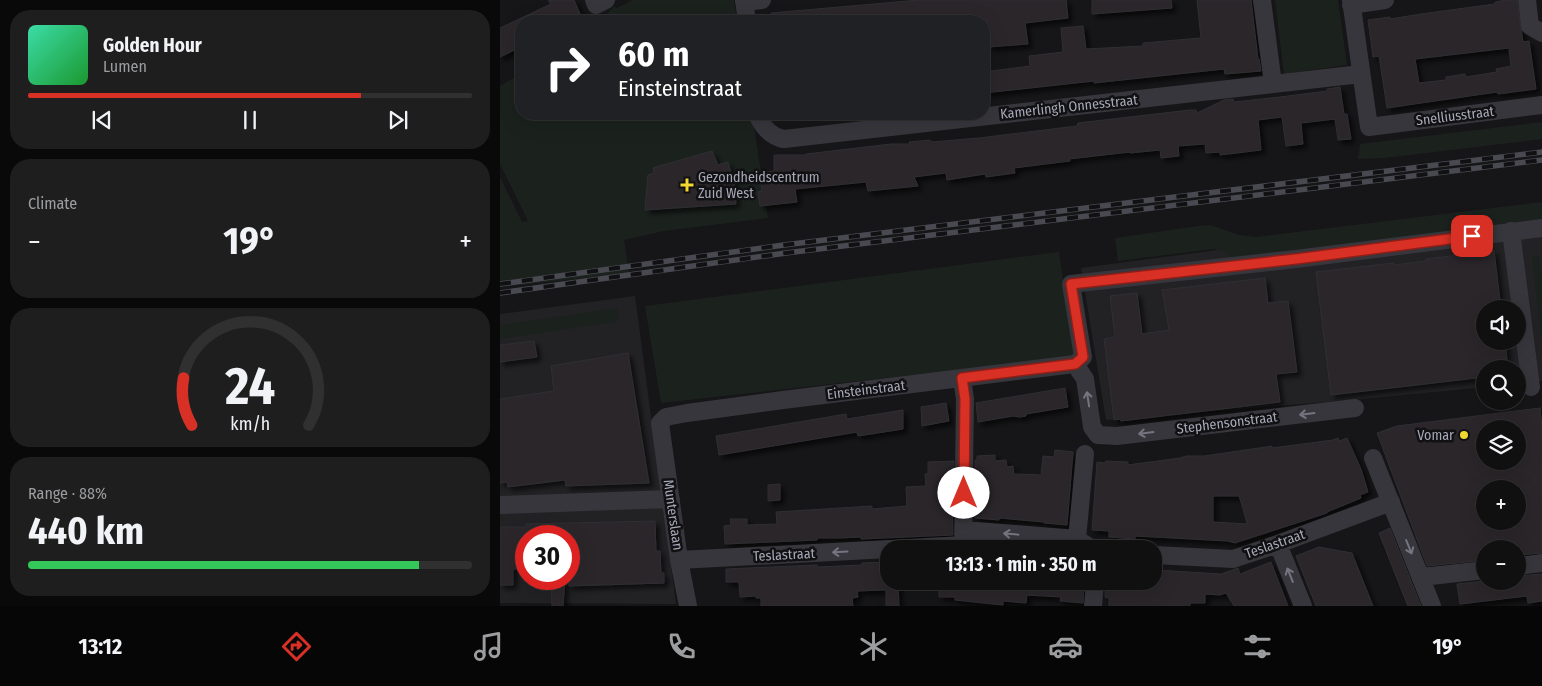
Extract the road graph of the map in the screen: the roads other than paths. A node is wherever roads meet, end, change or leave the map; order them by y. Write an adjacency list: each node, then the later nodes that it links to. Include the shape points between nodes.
1 (594, 0): 2 (street, via 596,4)
2 (606, 0)
3 (762, 0): 7 (street)
4 (1262, 0): 12 (street)
5 (1385, 0): 8 (street)
6 (1527, 0): 10 (street, via 1530,26)
7 (744, 1): 9 (street)
8 (1351, 2): 11 (street)
9 (746, 15)
10 (1542, 33)
11 (1361, 74): 12 (street, Kamerlingh Onnesstraat); 13 (street, Snelliusstraat, via 1369,126)
12 (1273, 84): 14 (street, Kamerlingh Onnesstraat)
13 (1542, 105)
14 (990, 115)
15 (761, 120): 16 (street, Kamerlingh Onnesstraat, via 778,138)
16 (947, 120)
17 (1542, 228): 18 (street)
18 (1511, 231): 19 (street, via 1071,284 1083,357); 21 (street)
19 (1075, 364): 20 (street, Einsteinstraat); 22 (street, Stephensonstraat, one-way to 19, via 1117,436 1098,435 1092,428 1085,379)
20 (962, 378): 23 (street, Einsteinstraat, via 687,413 666,417); 29 (street, via 965,399)
21 (1531, 387)
22 (1355, 408)
23 (660, 423): 26 (street, Munterslaan)
24 (1085, 454): 30 (street)
25 (1373, 458): 27 (street)
26 (671, 499): 28 (street); 34 (street, Munterslaan)
27 (1391, 502): 31 (street, Teslastraat); 38 (street, one-way to 38)
28 (500, 505)
29 (964, 540)
30 (1084, 540)
31 (1278, 544): 33 (street, Teslastraat, via 1233,559); 42 (street, one-way to 31)
32 (880, 550): 34 (street, Teslastraat, one-way to 34)
33 (1162, 555)
34 (679, 560): 40 (street, Munterslaan)
35 (1542, 563): 36 (street)
36 (1526, 565)
37 (1476, 571): 38 (street)
38 (1421, 577): 43 (street)
39 (1094, 590): 41 (street)
40 (688, 606)
41 (1093, 606)
42 (1303, 606)
43 (1432, 606)

